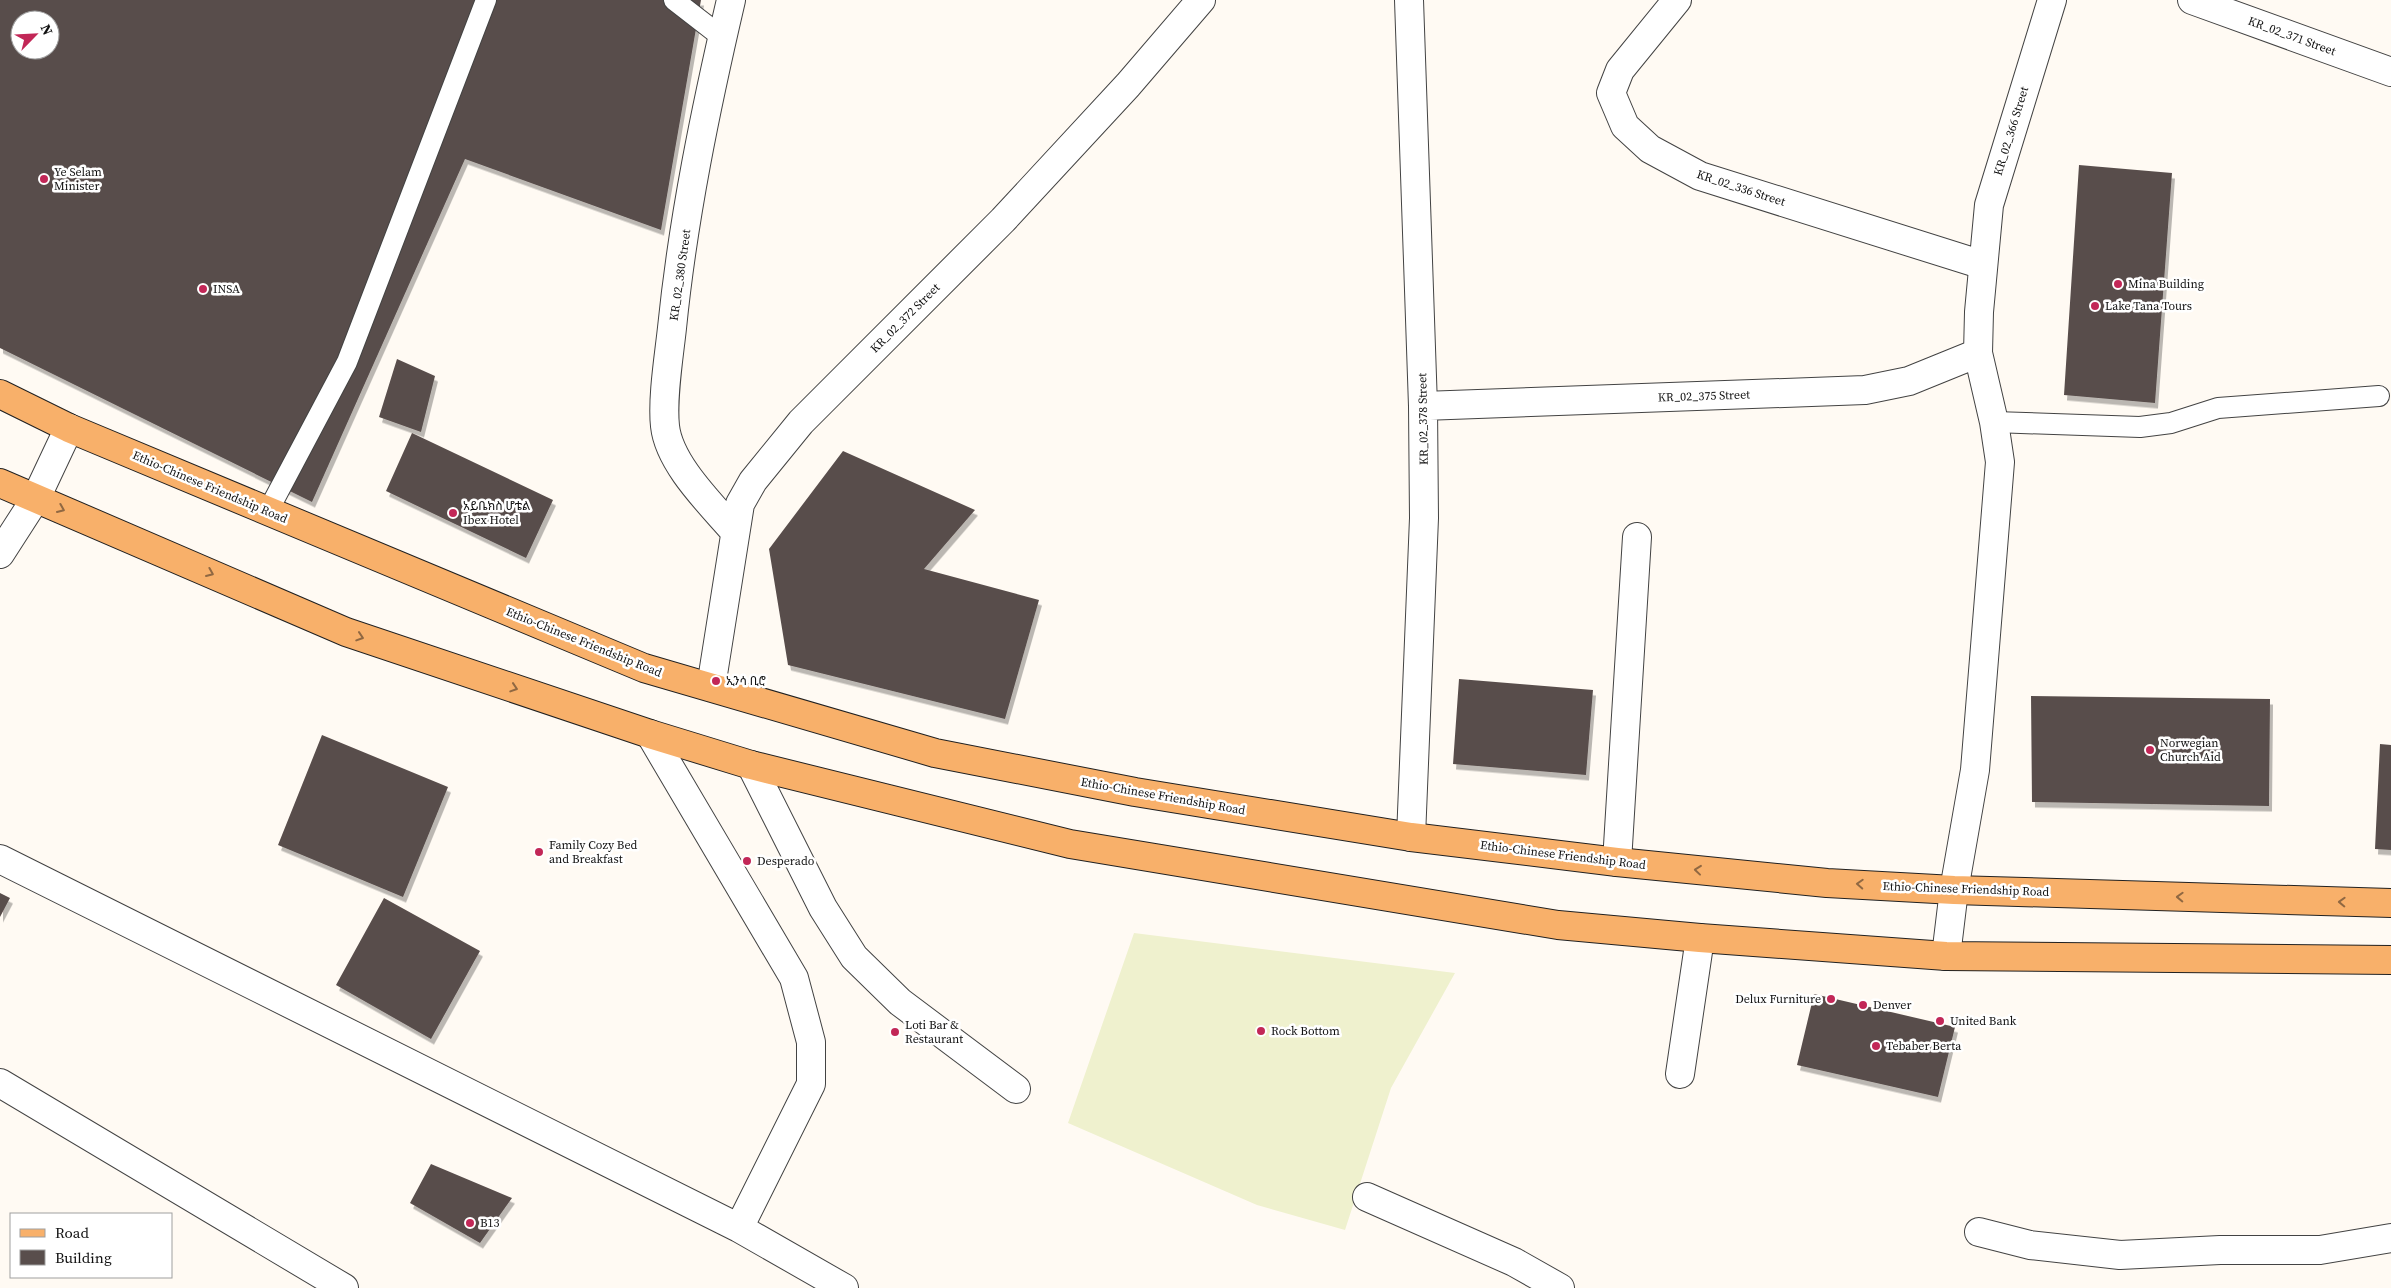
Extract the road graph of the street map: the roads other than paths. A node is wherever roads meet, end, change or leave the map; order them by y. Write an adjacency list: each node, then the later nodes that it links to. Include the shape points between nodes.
1 (486, 0): 20 (lane, via 347,362)
2 (674, 0): 9 (lane)
3 (731, 0): 9 (street, KR_02_380 Street)
4 (1202, 0): 21 (street, KR_02_372 Street, via 1003,220 801,422 753,481 740,504)
5 (1409, 0): 15 (street, KR_02_378 Street)
6 (1677, 0): 11 (street, KR_02_336 Street, via 1620,70 1611,93 1625,126 1650,149 1700,176)
7 (2052, 0): 11 (street, KR_02_366 Street, via 1989,206)
8 (2192, 0): 10 (street, KR_02_371 Street)
9 (723, 38): 21 (street, KR_02_380 Street, via 675,300 665,427 677,458 691,480)
10 (2391, 72)
11 (1983, 265): 12 (street, KR_02_366 Street)
12 (1978, 353): 15 (street, KR_02_375 Street, via 1909,380 1865,390); 16 (street, KR_02_366 Street)
13 (0, 394): 17 (main road, Ethio-Chinese Friendship Road)
14 (2379, 396): 16 (lane, via 2218,408 2170,423 2140,428)
15 (1423, 406): 27 (street, KR_02_378 Street, via 1424,518)
16 (1994, 422): 30 (street, KR_02_366 Street, via 2000,462 1975,770)
17 (69, 428): 19 (street); 20 (main road, Ethio-Chinese Friendship Road)
18 (0, 483): 19 (main road)
19 (36, 498): 23 (street); 25 (main road, one-way to 25, via 346,632)
20 (268, 511): 24 (main road, Ethio-Chinese Friendship Road, via 644,668)
21 (735, 532): 24 (street, KR_02_372 Street)
22 (1637, 537): 29 (street)
23 (0, 554)
24 (711, 687): 27 (main road, Ethio-Chinese Friendship Road, via 936,753 1135,792)
25 (650, 734): 26 (main road); 39 (street, via 794,978 811,1042 811,1084)
26 (751, 765): 32 (main road, via 1070,844 1558,925); 37 (street, via 823,908 854,957 900,1002)
27 (1411, 837): 29 (main road, Ethio-Chinese Friendship Road)
28 (0, 859): 39 (street)
29 (1617, 862): 30 (main road, Ethio-Chinese Friendship Road, one-way to 29, via 1826,882)
30 (1954, 890): 31 (main road, Ethio-Chinese Friendship Road, one-way to 30); 33 (street, KR_02_366 Street)
31 (2391, 903)
32 (1700, 938): 33 (main road); 35 (street)
33 (1946, 956): 34 (main road)
34 (2391, 960)
35 (1680, 1074)
36 (0, 1083): 42 (street)
37 (1016, 1089)
38 (1367, 1197): 44 (street, via 1514,1262)
39 (739, 1228): 43 (street)
40 (1979, 1232): 41 (street, via 2030,1245 2120,1255 2320,1250)
41 (2391, 1238)
42 (344, 1288)
43 (844, 1288)
44 (1560, 1288)

